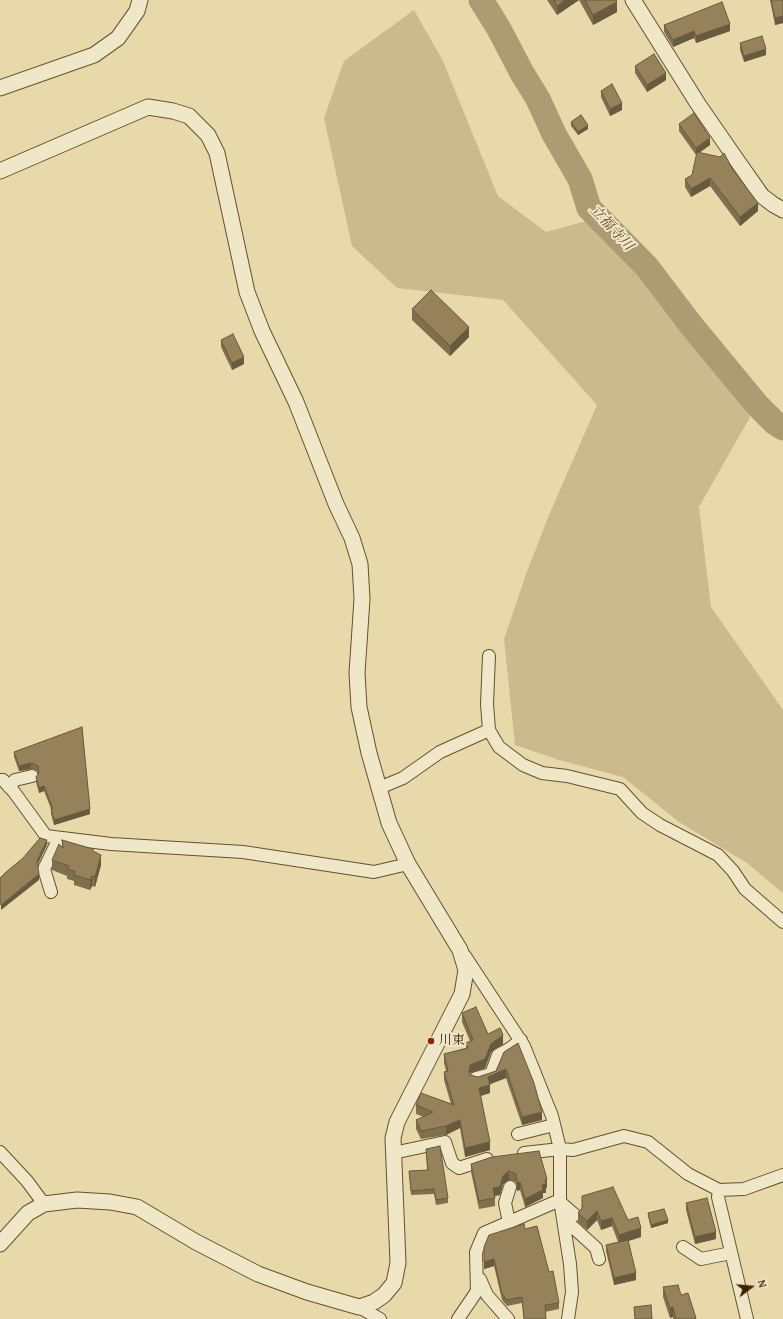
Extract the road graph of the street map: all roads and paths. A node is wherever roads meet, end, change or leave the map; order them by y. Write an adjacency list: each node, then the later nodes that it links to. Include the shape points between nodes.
1 (140, 0): 3 (street, via 137,11 118,38 94,55)
2 (633, 0): 5 (street, via 698,104 762,196)
3 (0, 88)
4 (0, 170): 10 (street, via 148,107 189,116 208,135 217,153 247,292 262,331 296,402 352,538 360,564 362,599 357,673 359,707)
5 (783, 210)
6 (489, 656): 7 (street)
7 (489, 730): 10 (street, via 440,752 403,778); 14 (street, via 499,747 523,765 542,773 567,776 620,789 642,813 718,855 745,889)
8 (32, 776): 9 (street)
9 (5, 783): 11 (street, via 46,836)
10 (379, 788): 12 (street, via 389,823)
11 (59, 838): 12 (street, via 111,844 243,852 374,872); 13 (street, via 44,869)
12 (408, 864): 15 (street)
13 (51, 892)
14 (783, 922)
15 (460, 950): 16 (street); 22 (street, via 466,970 462,994 397,1122)
16 (520, 1040): 17 (street, via 509,1050 498,1055 491,1074); 18 (street)
17 (476, 1078)
18 (554, 1125): 19 (street); 20 (street)
19 (518, 1134)
20 (560, 1149): 23 (street); 27 (street, via 573,1150 624,1136 648,1142 688,1174); 28 (street)
21 (0, 1152): 29 (street)
22 (393, 1153): 24 (street, via 445,1142 452,1163 459,1168); 37 (street, via 398,1263 394,1283 374,1302)
23 (513, 1154)
24 (498, 1156)
25 (783, 1175): 27 (street, via 744,1189)
26 (510, 1187): 31 (street, via 505,1203)
27 (719, 1190): 34 (street, via 718,1196)
28 (560, 1202): 30 (street); 31 (street)
29 (44, 1204): 32 (street, via 28,1213); 37 (street, via 77,1200 137,1207 196,1242 258,1274)
30 (569, 1217): 35 (street, via 596,1248); 41 (street, via 572,1292)
31 (510, 1222): 36 (street, via 484,1233 476,1252)
32 (0, 1244)
33 (683, 1247): 34 (street, via 701,1259)
34 (731, 1252): 42 (street)
35 (599, 1259)
36 (477, 1272): 39 (street, via 477,1291); 40 (street, via 487,1295)
37 (359, 1307): 38 (street)
38 (380, 1319)
39 (458, 1319)
40 (508, 1319)
41 (568, 1319)
42 (747, 1319)

